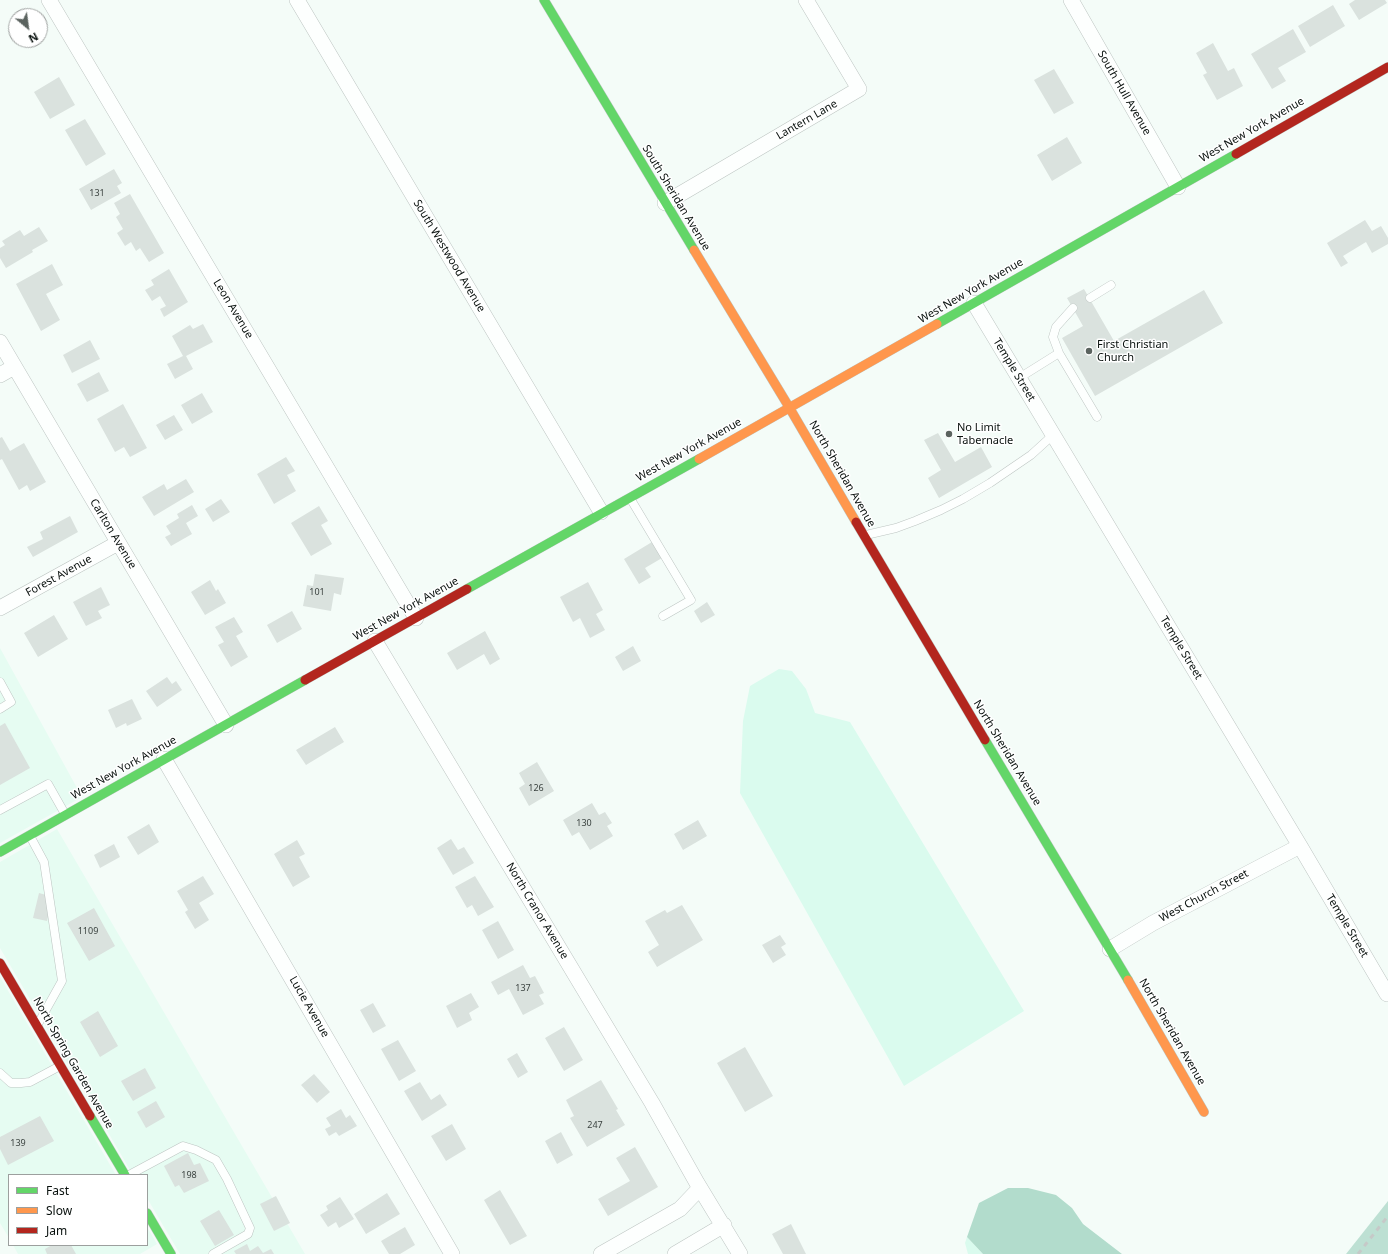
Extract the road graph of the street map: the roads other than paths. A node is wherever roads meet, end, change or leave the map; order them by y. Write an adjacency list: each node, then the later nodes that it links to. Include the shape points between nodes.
1 (49, 0): 27 (street, Leon Avenue)
2 (297, 0): 22 (street, South Westwood Avenue)
3 (544, 0): 8 (main road, South Sheridan Avenue)
4 (806, 0): 8 (street, Lantern Lane, via 859,89)
5 (1071, 0): 7 (street, South Hull Avenue)
6 (1388, 67): 7 (main road, West New York Avenue)
7 (1178, 187): 11 (main road, West New York Avenue)
8 (665, 204): 18 (main road, South Sheridan Avenue)
9 (1111, 285): 10 (lane)
10 (1090, 298)
11 (974, 303): 17 (street, Temple Street); 18 (main road, West New York Avenue)
12 (1072, 308): 14 (lane, via 1056,327 1053,337)
13 (0, 342): 15 (street, Carlton Avenue)
14 (1059, 353): 17 (lane); 19 (lane)
15 (14, 367): 16 (street); 24 (street, Carlton Avenue)
16 (0, 374)
17 (1019, 378): 20 (street, Temple Street)
18 (789, 407): 21 (main road, West New York Avenue); 23 (main road, North Sheridan Avenue)
19 (1097, 417)
20 (1053, 435): 23 (lane, via 1031,455 947,508 896,528); 36 (street, Temple Street)
21 (629, 497): 22 (main road, West New York Avenue); 26 (lane, via 691,600)
22 (601, 512): 27 (main road, West New York Avenue)
23 (864, 535): 38 (main road, North Sheridan Avenue)
24 (118, 543): 25 (street, Forest Avenue); 31 (street, Carlton Avenue)
25 (0, 608)
26 (663, 616)
27 (416, 618): 28 (main road, West New York Avenue)
28 (375, 641): 31 (main road, West New York Avenue); 47 (street, North Cranor Avenue, via 652,1103)
29 (0, 682): 30 (lane, via 11,702)
30 (0, 708)
31 (226, 725): 32 (main road, West New York Avenue)
32 (164, 760): 34 (main road, West New York Avenue); 52 (street, Lucie Avenue)
33 (0, 810): 34 (lane, via 48,784)
34 (66, 815): 35 (main road, West New York Avenue)
35 (30, 835): 37 (main road, West New York Avenue); 41 (lane, via 44,862 62,982)
36 (1300, 846): 38 (street, West Church Street, via 1153,923); 40 (street, Temple Street)
37 (0, 852)
38 (1110, 949): 44 (main road, North Sheridan Avenue)
39 (0, 962): 41 (main road, North Spring Garden Avenue)
40 (1387, 994)
41 (37, 1026): 42 (main road, North Spring Garden Avenue)
42 (61, 1066): 43 (lane, via 30,1082 11,1083); 45 (main road, North Spring Garden Avenue)
43 (0, 1073)
44 (1204, 1112)
45 (124, 1174)
46 (131, 1174): 51 (lane, via 183,1146 216,1160 250,1228 248,1234)
47 (699, 1186): 49 (street, North Cranor Avenue); 53 (street, via 680,1209)
48 (148, 1215): 50 (main road)
49 (724, 1225): 54 (street); 55 (street, North Cranor Avenue)
50 (165, 1252)
51 (213, 1254)
52 (452, 1254)
53 (601, 1254)
54 (674, 1254)
55 (740, 1254)

